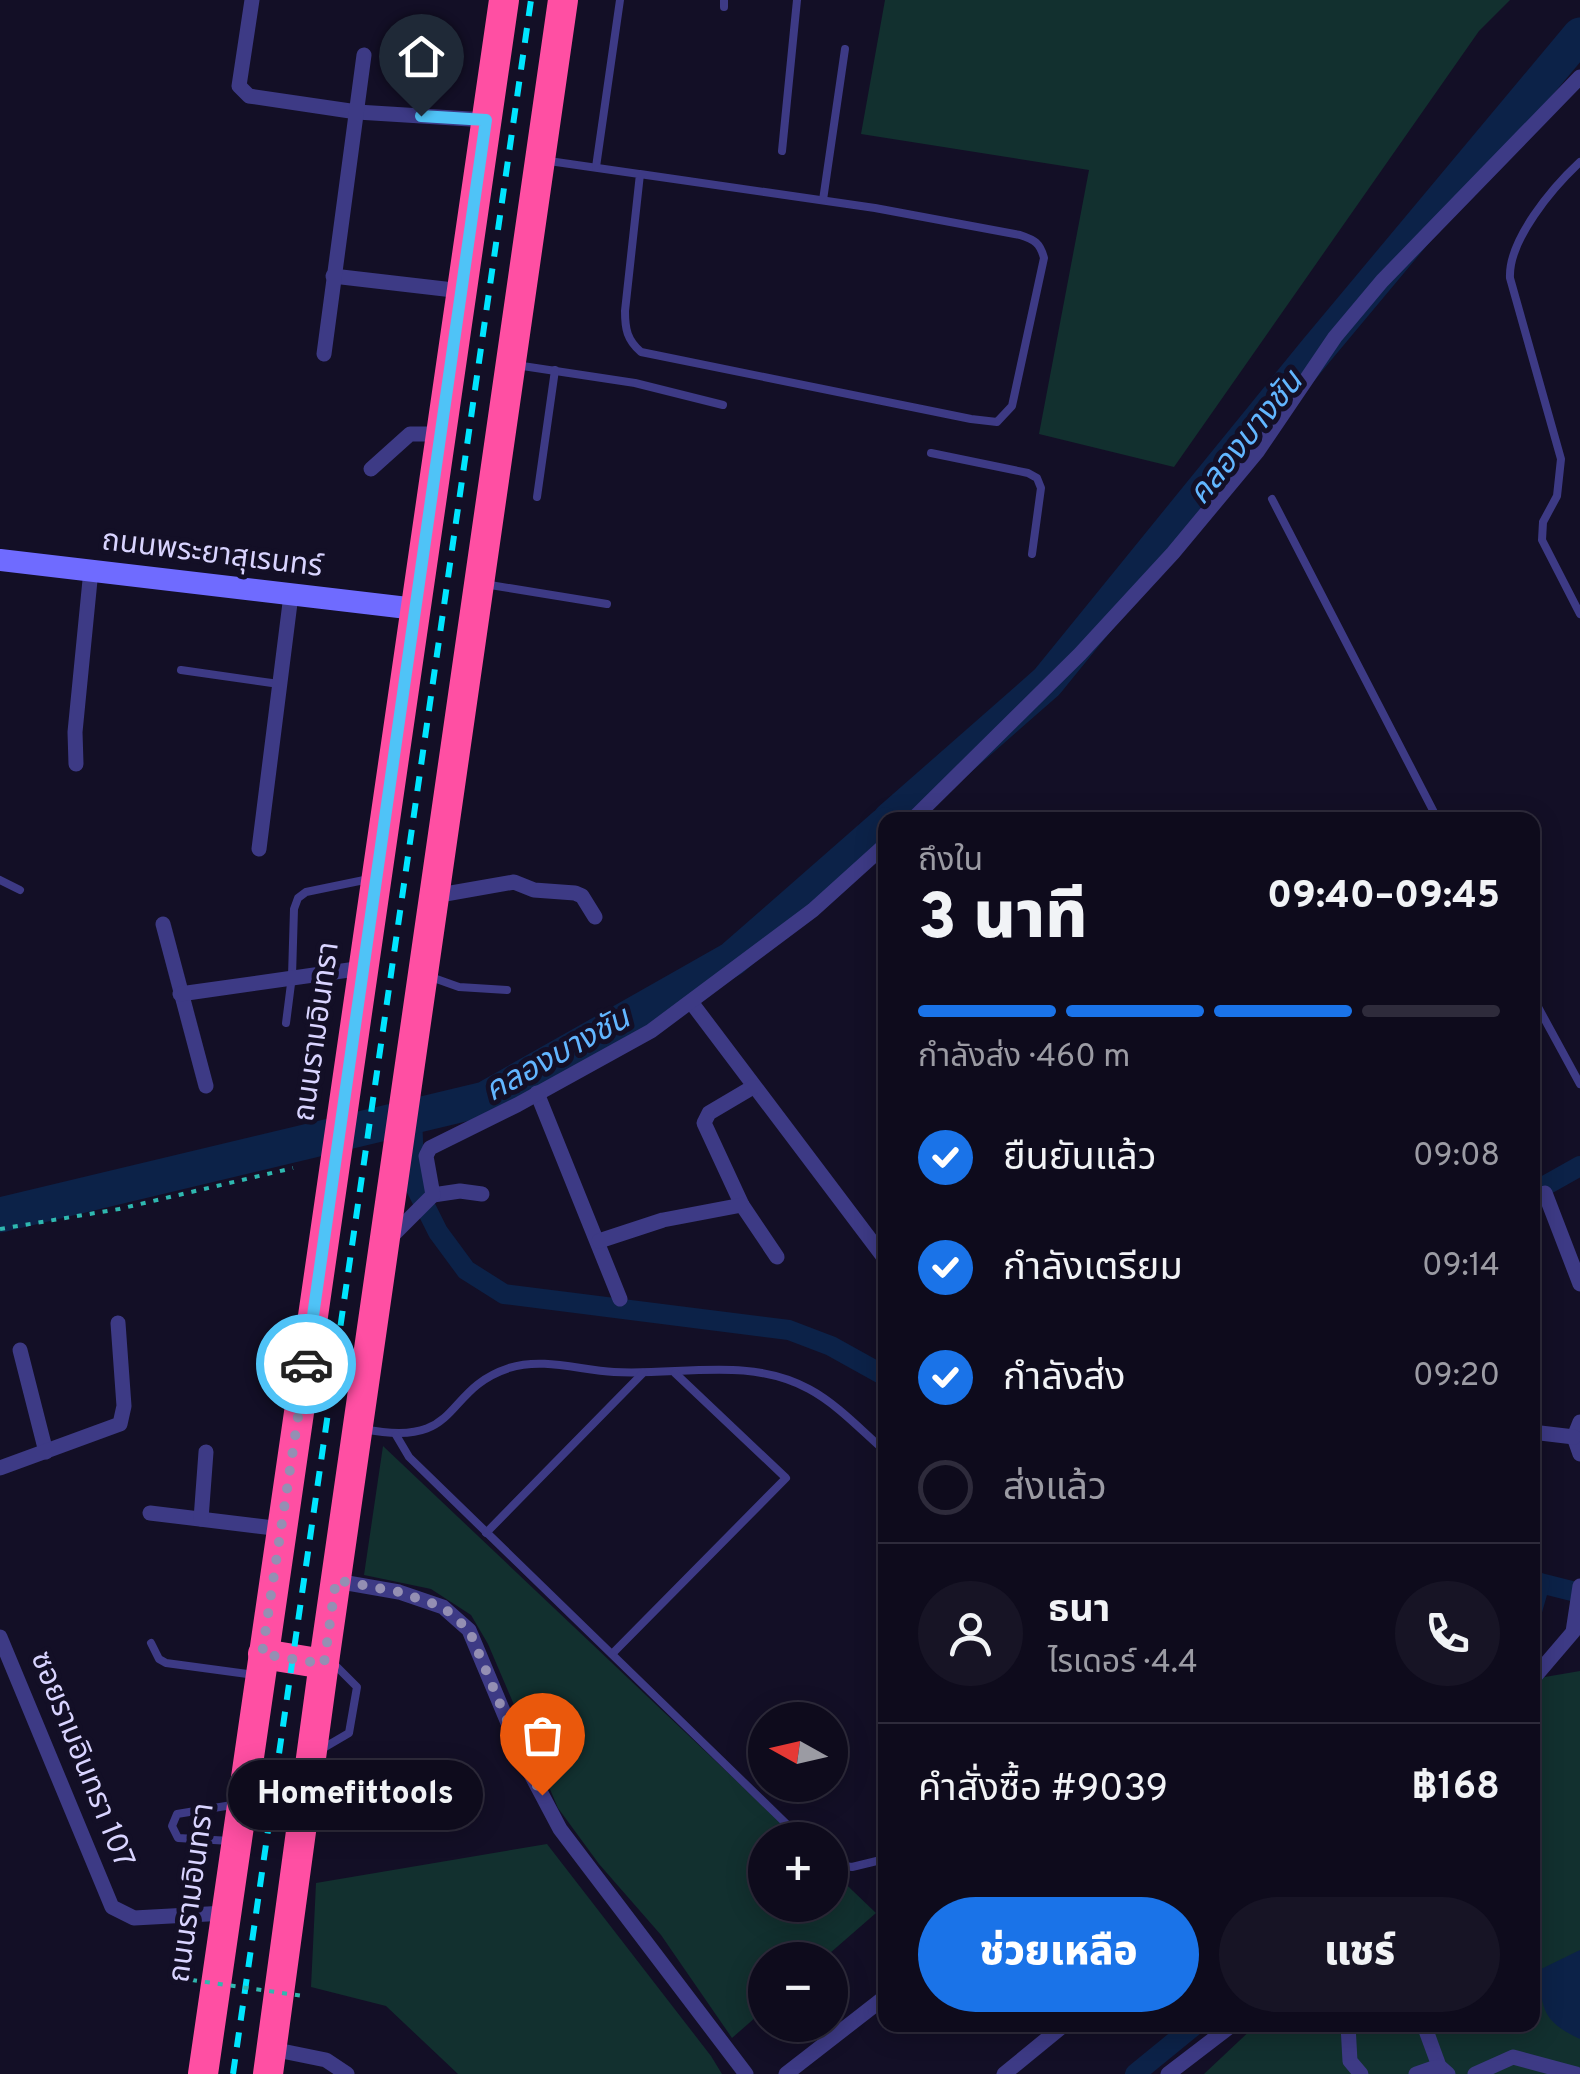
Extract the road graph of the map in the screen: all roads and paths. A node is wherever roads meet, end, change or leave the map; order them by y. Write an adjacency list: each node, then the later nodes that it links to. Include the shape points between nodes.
1 (252, 0): 9 (street, via 241,91)
2 (504, 0): 10 (highway, ถนนรามอินทรา)
3 (563, 0): 12 (highway)
4 (620, 0): 14 (lane)
5 (797, 0): 11 (lane)
6 (845, 50): 16 (lane)
7 (364, 55): 9 (street)
8 (1580, 77): 40 (street, via 1382,281 1257,452 1173,552)
9 (357, 112): 10 (street); 18 (street)
10 (486, 120): 19 (highway, ถนนรามอินทรา)
11 (782, 151)
12 (540, 160): 14 (lane); 21 (highway)
13 (1580, 162): 36 (lane, via 1509,262 1561,460 1558,496 1543,522 1542,540)
14 (596, 167): 15 (lane)
15 (640, 174): 16 (lane); 17 (lane); 17 (lane, via 625,329 641,352 997,422 1012,406 1042,248 1020,235)
16 (823, 200): 17 (lane)
17 (875, 208)
18 (334, 276): 19 (street); 20 (street)
19 (462, 290): 24 (highway, ถนนรามอินทรา)
20 (324, 354)
21 (511, 364): 22 (lane); 32 (highway)
22 (555, 370): 23 (lane); 27 (lane)
23 (723, 405)
24 (440, 434): 26 (street, via 410,434); 35 (highway, ถนนรามอินทรา)
25 (931, 453): 29 (lane, via 1037,478)
26 (370, 469)
27 (537, 496)
28 (1272, 499): 41 (lane)
29 (1032, 554)
30 (0, 560): 31 (street, ถนนพระยาสุเรนทร์)
31 (91, 570): 33 (street, ถนนพระยาสุเรนทร์); 39 (street)
32 (480, 584): 34 (lane); 47 (highway)
33 (290, 595): 35 (street, ถนนพระยาสุเรนทร์); 38 (street)
34 (607, 604)
35 (416, 609): 44 (highway, ถนนรามอินทรา)
36 (1580, 614)
37 (181, 670): 38 (lane)
38 (279, 684): 42 (street)
39 (76, 764)
40 (920, 812)
41 (1434, 812)
42 (259, 849)
43 (878, 856): 55 (street)
44 (375, 878): 50 (highway, ถนนรามอินทรา); 52 (lane, via 298,898)
45 (0, 880): 46 (lane)
46 (20, 890)
47 (434, 896): 48 (street, via 514,882 582,896); 51 (highway)
48 (595, 917)
49 (163, 924): 54 (street)
50 (362, 968): 52 (street); 89 (highway, ถนนรามอินทรา)
51 (423, 974): 53 (lane, via 458,987); 69 (highway)
52 (292, 976): 54 (street); 57 (lane)
53 (507, 990)
54 (180, 994): 59 (street)
55 (692, 1002): 60 (street); 61 (street)
56 (1540, 1011): 58 (lane)
57 (286, 1023)
58 (1580, 1084)
59 (206, 1086)
60 (753, 1087): 66 (street, via 709,1112 704,1124); 70 (street)
61 (537, 1094): 65 (street, via 430,1148); 68 (street)
62 (293, 1168): 67 (path)
63 (1545, 1193): 72 (street)
64 (482, 1194): 65 (street, via 460,1191)
65 (426, 1203): 69 (street)
66 (742, 1205): 68 (street); 71 (street)
67 (0, 1229)
68 (599, 1241): 73 (street)
69 (383, 1243): 78 (highway)
70 (878, 1251)
71 (777, 1258)
72 (1580, 1284)
73 (620, 1299)
74 (118, 1324): 83 (street, via 120,1424)
75 (20, 1350): 83 (street)
76 (644, 1373): 77 (lane); 81 (lane, via 552,1364 508,1368 429,1430); 90 (lane)
77 (675, 1373): 82 (lane, via 718,1369 788,1379 834,1406); 95 (lane, via 786,1478)
78 (358, 1428): 81 (lane); 91 (highway)
79 (1577, 1430): 80 (street); 85 (street)
80 (1540, 1432)
81 (396, 1436): 90 (lane, via 408,1457)
82 (878, 1445)
83 (46, 1452): 86 (street)
84 (206, 1452): 88 (street)
85 (1580, 1454)
86 (0, 1468)
87 (150, 1513): 88 (street)
88 (200, 1519): 89 (street)
89 (282, 1529): 97 (highway, ถนนรามอินทรา)
90 (486, 1533): 95 (lane)
91 (336, 1580): 96 (highway); 116 (street, via 443,1607 469,1630 560,1829)
92 (1580, 1586): 98 (street, via 1572,1632)
93 (0, 1637): 104 (street, ซอยรามอินทรา 107, via 112,1908 134,1918)
94 (150, 1644): 97 (lane, via 159,1659 186,1668)
95 (612, 1654): 100 (lane)
96 (324, 1659): 97 (highway); 112 (highway)
97 (261, 1665): 99 (highway, ถนนรามอินทรา)
98 (1540, 1670)
99 (241, 1804): 101 (highway, ถนนรามอินทรา); 101 (lane, via 177,1814 172,1826 178,1838)
100 (785, 1822)
101 (235, 1841): 104 (highway, ถนนรามอินทรา)
102 (878, 1861): 103 (lane)
103 (848, 1866)
104 (226, 1913): 114 (highway, ถนนรามอินทรา)
105 (192, 1980): 106 (path, bridge)
106 (302, 1996)
107 (878, 2002): 117 (street)
108 (1055, 2032): 118 (street)
109 (1223, 2032): 119 (street)
110 (1348, 2032): 120 (street, via 1350,2061)
111 (1427, 2032): 113 (street)
112 (270, 2062): 115 (street, via 326,2060)
113 (1443, 2070): 121 (street)
114 (203, 2074)
115 (347, 2074)
116 (746, 2074)
117 (786, 2074)
118 (1004, 2074)
119 (1168, 2074)
120 (1361, 2074)
121 (1416, 2074)
122 (1475, 2074): 123 (street, via 1513,2057)
123 (1576, 2074)

